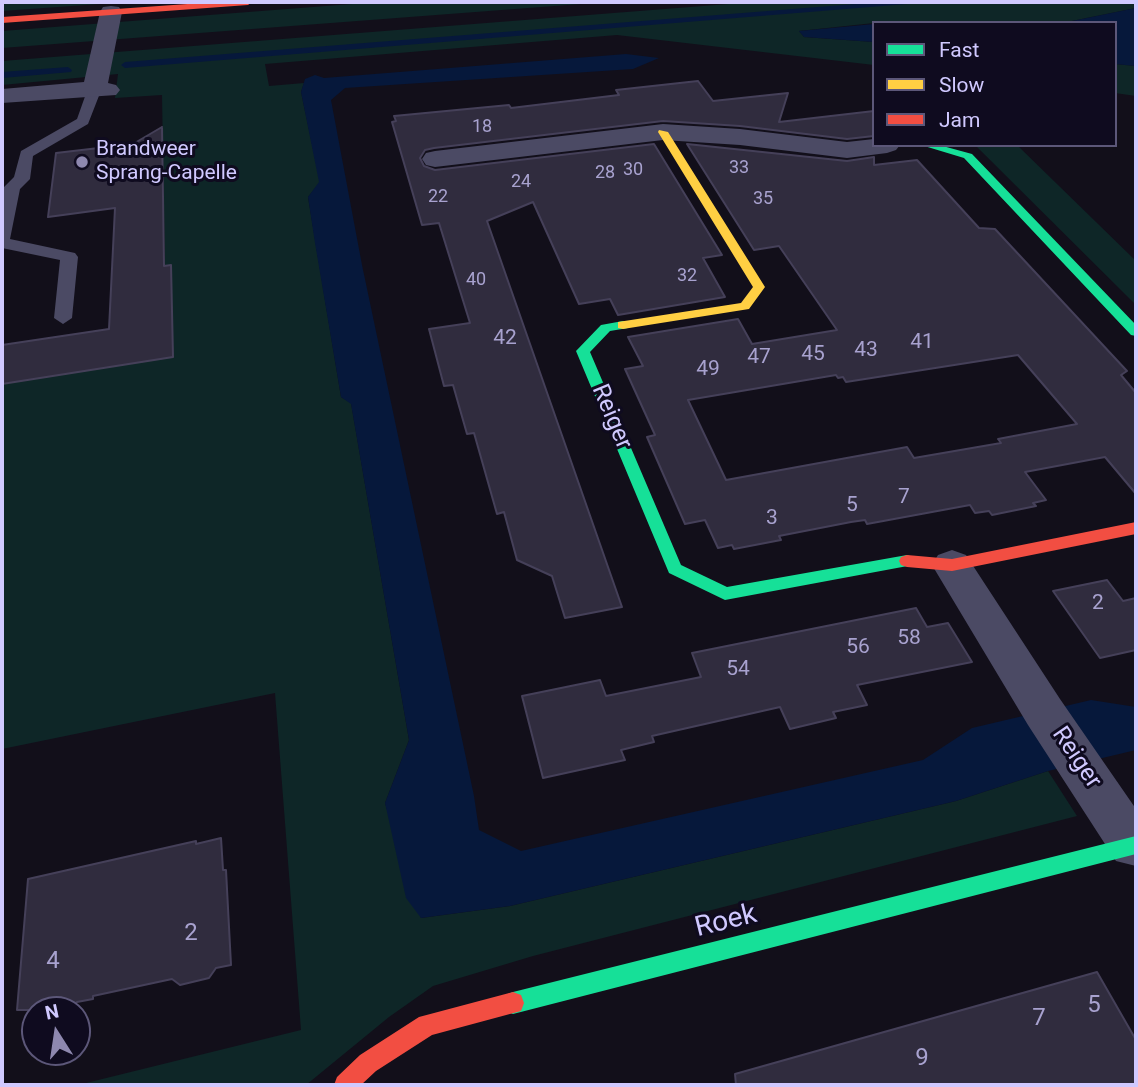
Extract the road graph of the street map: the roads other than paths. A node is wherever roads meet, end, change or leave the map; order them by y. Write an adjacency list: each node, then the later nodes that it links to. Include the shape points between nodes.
1 (248, 2): 2 (street)
2 (111, 12): 3 (street); 4 (street)
3 (2, 20)
4 (102, 89): 5 (street); 12 (lane, via 83,121 26,153 22,179 12,187)
5 (2, 96)
6 (799, 116): 8 (street)
7 (663, 132): 8 (street); 11 (street); 16 (street, Reiger, via 759,287 745,306 606,328 583,351 674,569 725,594 911,560)
8 (792, 143): 9 (street, via 847,150)
9 (872, 147)
10 (934, 147): 14 (street, via 968,156)
11 (435, 159)
12 (2, 241): 13 (lane, via 69,257)
13 (63, 318)
14 (1136, 332)
15 (1136, 528): 16 (street, Reiger)
16 (953, 565): 17 (street, Reiger, via 1044,712)
17 (1135, 845): 18 (street, Roek, via 427,1025 368,1063)
18 (345, 1085)

